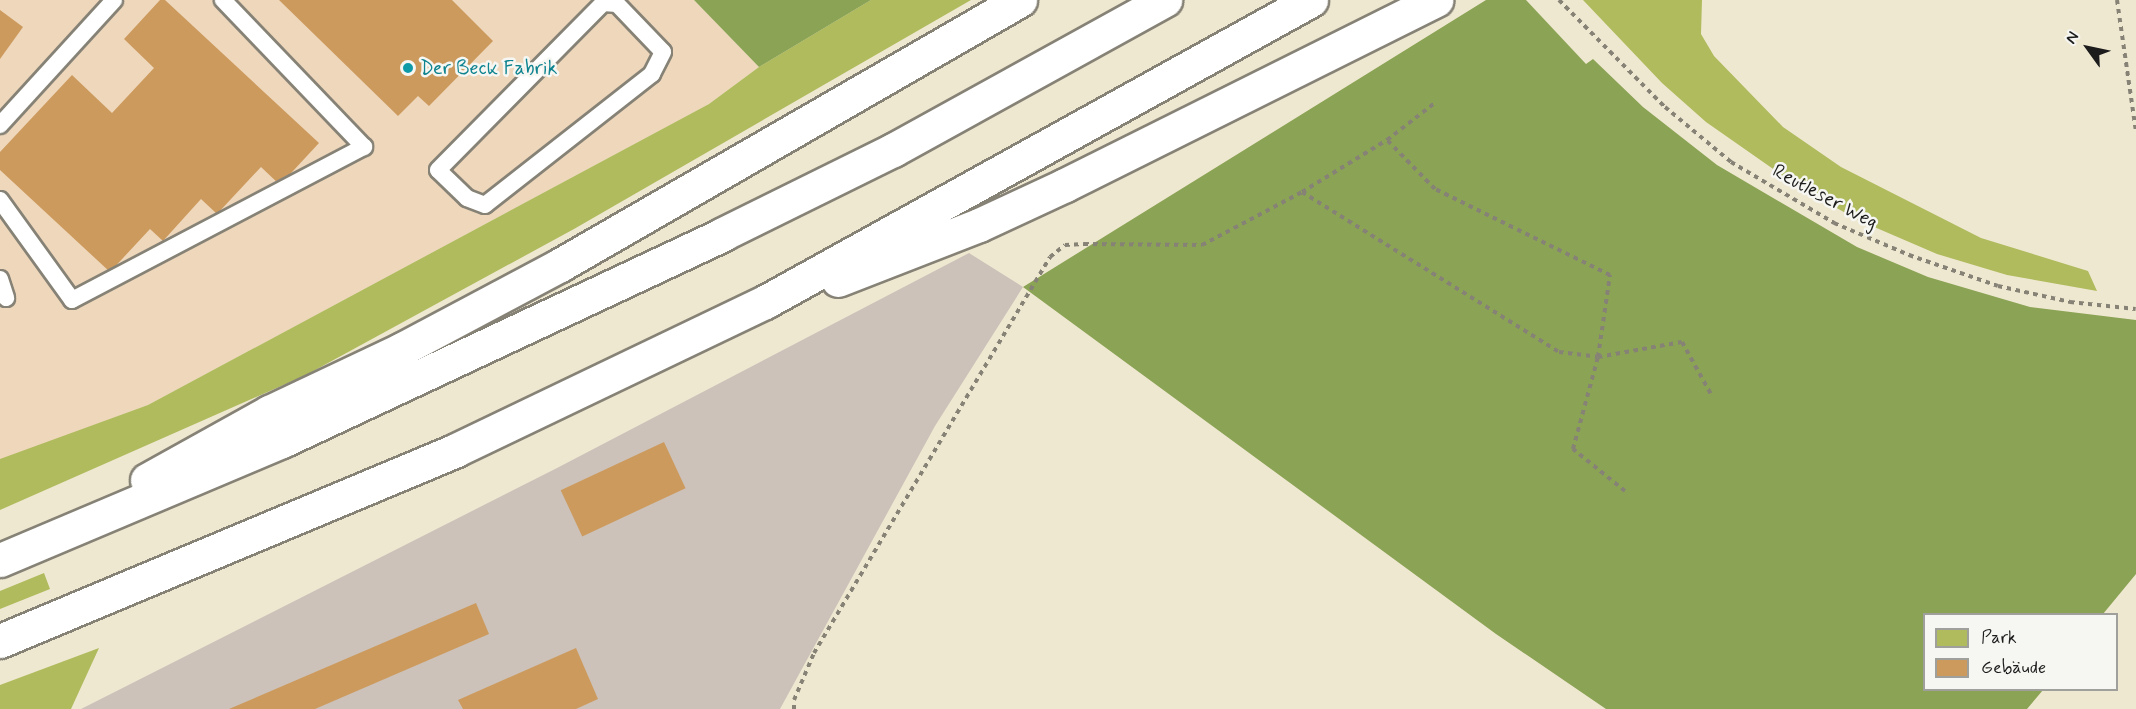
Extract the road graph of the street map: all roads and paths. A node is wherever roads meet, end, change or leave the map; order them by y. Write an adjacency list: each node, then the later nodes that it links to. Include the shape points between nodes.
1 (114, 0): 11 (lane)
2 (223, 0): 15 (lane, via 364,147 72,300)
3 (1020, 0): 23 (highway, via 560,265 205,447)
4 (1165, 0): 23 (highway, via 893,150 723,234 282,441)
5 (1311, 0): 18 (highway)
6 (1436, 0): 18 (highway, via 1269,86 979,225 844,278)
7 (1559, 0): 19 (path, Reutleser Weg, via 1665,107 1731,162 1834,224 1998,286 2070,302)
8 (2117, 0): 12 (path)
9 (602, 2): 9 (lane, via 617,4 663,52 652,74 485,205 467,198 438,170)
10 (1436, 102): 13 (path)
11 (0, 126)
12 (2136, 132)
13 (1387, 140): 14 (path); 20 (path, via 1436,189 1610,275)
14 (1302, 192): 20 (path, via 1559,352); 26 (path, via 1202,245 1075,244 1065,245 1050,257 814,653 794,700)
15 (0, 201)
16 (0, 279): 17 (lane)
17 (6, 298)
18 (765, 302): 25 (highway, via 456,450)
19 (2136, 309)
20 (1598, 357): 21 (path, via 1682,342); 22 (path, via 1573,449)
21 (1711, 394)
22 (1625, 491)
23 (65, 534): 24 (highway)
24 (0, 560)
25 (0, 641)
26 (794, 709)

